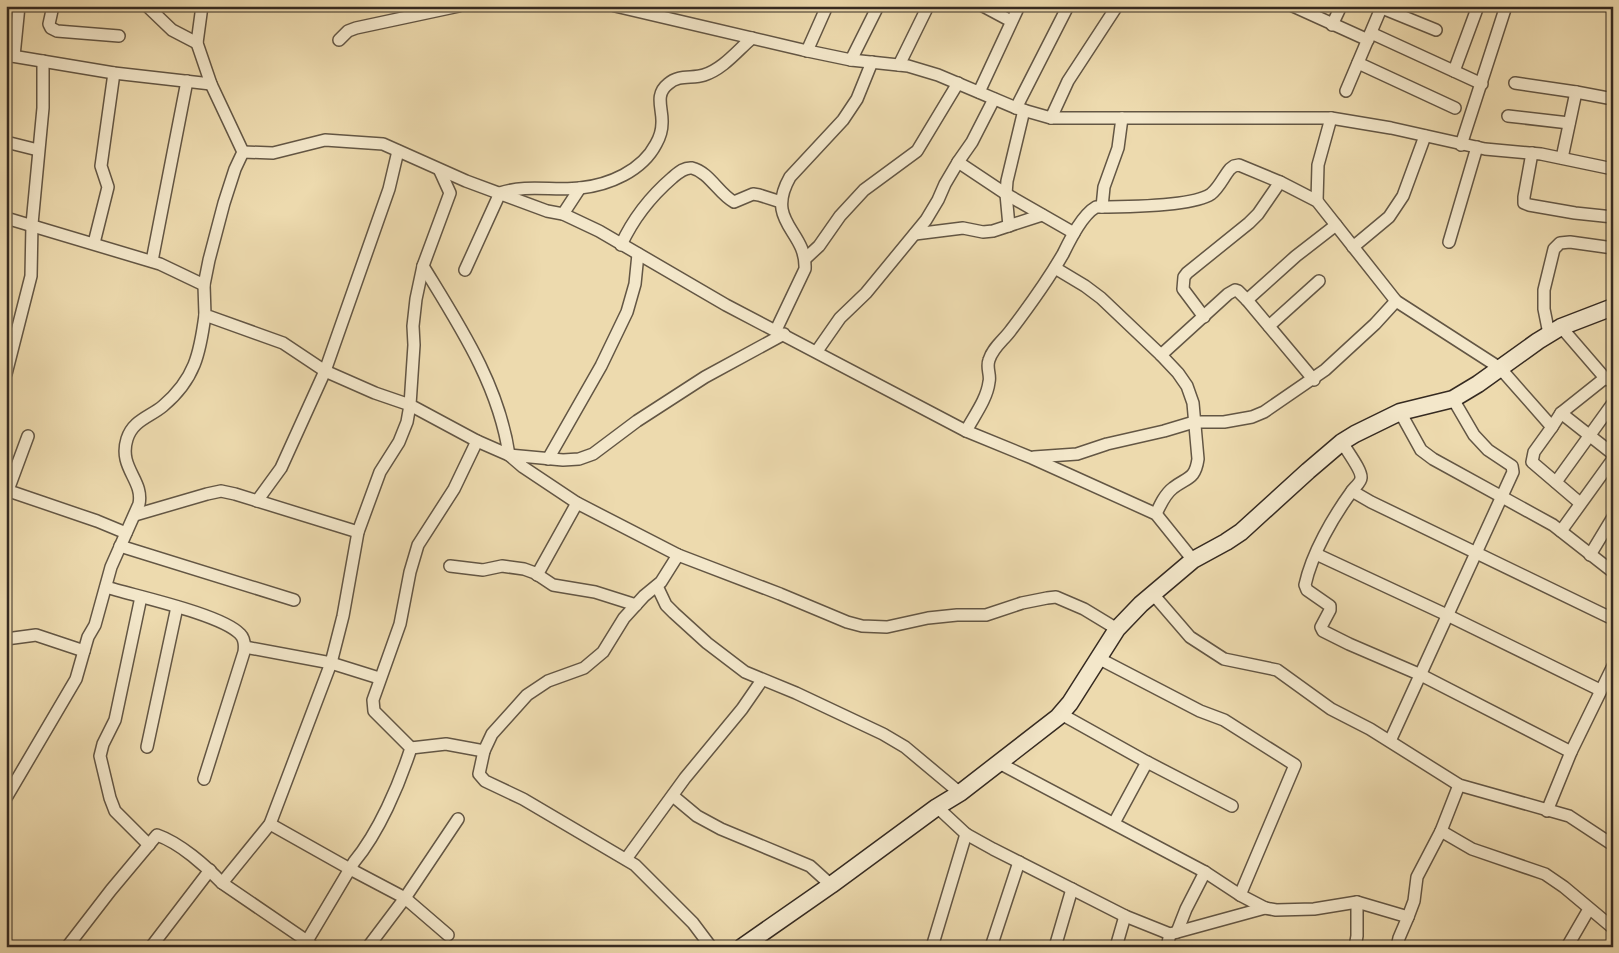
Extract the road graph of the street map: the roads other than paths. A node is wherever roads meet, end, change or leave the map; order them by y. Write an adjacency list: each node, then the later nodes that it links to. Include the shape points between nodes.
1 (52, 6): 22 (street, via 50,24 57,31)
2 (147, 6): 26 (street, via 172,30)
3 (202, 6): 26 (street)
4 (459, 6): 25 (street, via 356,28)
5 (827, 6): 27 (street)
6 (878, 6): 29 (street)
7 (928, 6): 33 (street)
8 (983, 6): 19 (street)
9 (1019, 6): 19 (street)
10 (1068, 6): 47 (street)
11 (1118, 6): 49 (street, via 1068,81)
12 (1293, 6): 20 (street)
13 (1341, 6): 20 (street)
14 (1478, 6): 34 (street)
15 (1506, 6): 40 (street)
16 (621, 7): 24 (street)
17 (1382, 7): 21 (street); 23 (street)
18 (14, 11): 28 (street)
19 (1011, 21): 42 (street)
20 (1332, 25): 23 (street)
21 (1436, 30)
22 (119, 36)
23 (1370, 36): 32 (street); 34 (street)
24 (752, 38): 27 (street); 67 (street, via 717,69 704,76 680,77 668,83 660,98 661,135 648,158 616,178)
25 (338, 40)
26 (197, 43): 39 (street)
27 (807, 51): 29 (street)
28 (10, 56): 30 (street)
29 (851, 60): 31 (street)
30 (43, 62): 35 (street); 57 (street)
31 (872, 62): 33 (street); 72 (street, via 857,100 843,120 790,177)
32 (1358, 63): 41 (street); 46 (street)
33 (899, 65): 37 (street)
34 (1454, 71): 40 (street)
35 (114, 72): 36 (street); 84 (street, via 101,166 108,187)
36 (187, 81): 39 (street); 90 (street)
37 (958, 83): 42 (street); 89 (street, via 917,151 864,190)
38 (1515, 83): 43 (street)
39 (210, 84): 59 (street)
40 (1482, 84): 55 (street)
41 (1346, 91)
42 (978, 92): 44 (street)
43 (1576, 92): 45 (street); 52 (street)
44 (994, 99): 47 (street); 62 (street)
45 (1613, 99)
46 (1455, 108)
47 (1020, 109): 49 (street); 70 (street)
48 (1508, 116): 52 (street)
49 (1051, 118): 50 (street)
50 (1122, 118): 51 (street); 73 (street, via 1118,148 1106,179)
51 (1331, 118): 53 (street); 71 (street, via 1318,165)
52 (1570, 124): 61 (street)
53 (1425, 136): 55 (street); 86 (street, via 1403,196 1389,217)
54 (6, 142): 57 (street)
55 (1462, 145): 56 (street)
56 (1477, 148): 60 (street); 83 (street)
57 (38, 150): 78 (street)
58 (398, 151): 59 (street, via 383,144 325,140 274,153); 64 (street); 107 (street, via 389,189)
59 (243, 152): 95 (street, via 224,203)
60 (1532, 153): 61 (street); 76 (street, via 1524,203)
61 (1562, 158): 63 (street)
62 (958, 162): 70 (street); 82 (street, via 934,208)
63 (1613, 169)
64 (440, 171): 65 (street); 68 (street)
65 (466, 181): 68 (street); 69 (street)
66 (1280, 182): 71 (street); 73 (street, via 1239,165 1234,166 1212,193 1195,201); 100 (street, via 1250,223 1184,277 1183,289)
67 (580, 188): 69 (street, via 528,187); 74 (street)
68 (450, 193): 91 (street)
69 (500, 193): 74 (street); 93 (street)
70 (1006, 194): 75 (street); 80 (street)
71 (1317, 201): 79 (street)
72 (781, 202): 85 (street, via 753,194 734,202 703,174 686,168 654,194); 89 (street, via 781,210)
73 (1102, 207): 81 (street, via 1091,210)
74 (563, 214): 85 (street)
75 (1042, 214): 80 (street); 81 (street)
76 (1613, 217)
77 (6, 218): 78 (street)
78 (32, 224): 84 (street); 108 (street, via 31,276)
79 (1336, 225): 86 (street); 96 (street)
80 (1009, 226): 82 (street, via 983,232 963,228)
81 (1074, 233): 92 (street)
82 (915, 234): 104 (street, via 829,331)
83 (1449, 242)
84 (94, 243): 90 (street)
85 (621, 245): 88 (street)
86 (1353, 247): 97 (street)
87 (1613, 248): 102 (street, via 1570,242 1560,243 1554,249 1544,290 1544,309)
88 (638, 254): 103 (street); 126 (street, via 635,284 627,312 601,366)
89 (806, 259): 103 (street, via 805,270)
90 (152, 261): 95 (street)
91 (423, 266): 113 (street, via 413,326); 124 (street, via 470,344 498,405)
92 (1055, 268): 105 (street, via 1101,298); 118 (street, via 992,352 987,365 990,382)
93 (465, 270)
94 (1319, 281): 101 (street)
95 (204, 285): 99 (street)
96 (1247, 300): 100 (street, via 1238,291 1233,291); 101 (street)
97 (1396, 300): 106 (street); 109 (street, via 1375,324)
98 (1613, 308): 102 (street)
99 (205, 315): 107 (street, via 283,342); 136 (street, via 200,349 191,372 177,394 142,418 127,438 126,463 141,496)
100 (1204, 317): 105 (street)
101 (1269, 326): 109 (street)
102 (1555, 331): 106 (street); 110 (street)
103 (780, 332): 104 (street); 126 (street, via 637,421 593,454 563,460)
104 (817, 351): 118 (street)
105 (1161, 355): 116 (street, via 1187,386 1193,403)
106 (1500, 368): 111 (street); 117 (street)
107 (324, 371): 113 (street); 132 (street, via 281,468)
108 (6, 374)
109 (1314, 380): 116 (street, via 1252,417 1224,422)
110 (1609, 380): 115 (street)
111 (1453, 399): 114 (street); 131 (street, via 1474,435 1513,468)
112 (1613, 403): 119 (street)
113 (410, 405): 121 (street); 139 (street, via 399,442 380,472)
114 (1400, 412): 122 (street); 131 (street, via 1421,450)
115 (1561, 414): 117 (street); 119 (street)
116 (1194, 422): 125 (street, via 1077,454); 135 (street, via 1196,470 1188,480 1173,488)
117 (1552, 427): 128 (street, via 1534,452 1532,462)
118 (966, 431): 125 (street)
119 (1590, 435): 123 (street); 128 (street)
120 (28, 436): 129 (street)
121 (477, 441): 124 (street); 167 (street, via 454,490 418,545 400,624)
122 (1342, 442): 130 (street, via 1361,475); 146 (street, via 1241,532)
123 (1613, 454)
124 (509, 455): 126 (street); 133 (street)
125 (1032, 458): 135 (street)
126 (548, 459)
127 (1613, 459): 134 (street)
128 (1556, 482): 134 (street)
129 (7, 490): 140 (street)
130 (1352, 491): 142 (street); 143 (street)
131 (1501, 496): 138 (street); 142 (street)
132 (257, 501): 136 (street, via 222,492); 139 (street)
133 (577, 503): 144 (street); 149 (street)
134 (1580, 503): 138 (street)
135 (1156, 514): 146 (street)
136 (135, 515): 140 (street)
137 (1613, 517): 145 (street)
138 (1560, 531): 145 (street)
139 (358, 532): 164 (street)
140 (126, 533): 141 (street)
141 (120, 546): 151 (street); 154 (street)
142 (1476, 552): 157 (street); 158 (street)
143 (1316, 554): 157 (street); 166 (street, via 1305,586 1330,606 1321,627 1323,631)
144 (678, 555): 150 (street); 159 (street, via 862,626 887,627 928,618 986,615 1022,603 1056,598 1084,609)
145 (1590, 555): 148 (street)
146 (1193, 560): 152 (street)
147 (450, 566): 149 (street, via 483,570 502,566 524,569)
148 (1613, 572)
149 (537, 575): 155 (street, via 553,585 595,592)
150 (657, 586): 155 (street); 168 (street, via 666,605 700,637 745,672)
151 (106, 587): 153 (street); 162 (street)
152 (1152, 593): 159 (street); 171 (street, via 1190,638 1224,659 1277,670 1331,709)
153 (141, 597): 156 (street); 191 (street, via 115,720 100,756 115,811)
154 (294, 600)
155 (636, 605): 174 (street, via 603,652 584,668 548,681 527,695 492,734)
156 (177, 607): 161 (street, via 226,624 241,634); 172 (street)
157 (1447, 615): 166 (street); 169 (street)
158 (1613, 618)
159 (1117, 629): 163 (street)
160 (6, 639): 162 (street, via 36,635)
161 (245, 647): 164 (street); 178 (street)
162 (84, 651): 182 (street, via 76,679)
163 (1098, 658): 170 (street); 201 (street, via 1200,711 1224,720 1295,765)
164 (331, 663): 167 (street); 188 (street)
165 (1613, 666): 169 (street)
166 (1421, 675): 171 (street); 175 (street)
167 (379, 678): 173 (street, via 373,700 374,712)
168 (762, 680): 180 (street, via 883,734 905,747); 181 (street)
169 (1600, 690): 175 (street)
170 (1061, 714): 176 (street); 177 (street)
171 (1390, 741): 179 (street)
172 (147, 747)
173 (411, 748): 174 (street, via 446,744); 195 (street, via 399,784)
174 (484, 751): 193 (street, via 479,774 485,781 523,799)
175 (1571, 752): 185 (street)
176 (1147, 762): 183 (street); 187 (street)
177 (999, 763): 180 (street); 187 (street)
178 (204, 779)
179 (1459, 785): 185 (street); 189 (street)
180 (960, 794): 184 (street)
181 (673, 796): 193 (street); 199 (street, via 697,816 722,829 810,866)
182 (6, 798)
183 (1232, 806)
184 (937, 807): 190 (street); 199 (street)
185 (1547, 811): 192 (street, via 1570,816)
186 (458, 819): 202 (street)
187 (1114, 823): 197 (street)
188 (270, 824): 195 (street); 198 (street)
189 (1441, 831): 205 (street, via 1472,849 1545,874); 207 (street, via 1417,877)
190 (966, 834): 194 (street); 217 (street)
191 (149, 844): 196 (street, via 157,835 168,839); 212 (street)
192 (1613, 845)
193 (626, 859): 215 (street, via 642,870 693,923)
194 (1019, 862): 200 (street); 218 (street)
195 (350, 869): 202 (street); 211 (street)
196 (210, 870): 198 (street); 213 (street)
197 (1205, 872): 201 (street); 209 (street)
198 (222, 883): 211 (street)
199 (832, 885): 216 (street)
200 (1072, 889): 206 (street); 219 (street)
201 (1240, 895): 204 (street)
202 (405, 898): 210 (street); 214 (street)
203 (1357, 902): 204 (street, via 1314,909); 207 (street); 222 (street)
204 (1265, 908): 209 (street)
205 (1588, 909): 208 (street); 224 (street)
206 (1125, 916): 209 (street); 220 (street)
207 (1408, 917): 223 (street)
208 (1613, 928)
209 (1174, 933): 221 (street)
210 (448, 935)
211 (310, 944)
212 (68, 947)
213 (151, 947)
214 (368, 947)
215 (711, 947)
216 (742, 947)
217 (932, 947)
218 (991, 947)
219 (1055, 947)
220 (1116, 947)
221 (1167, 947)
222 (1355, 947)
223 (1397, 947)
224 (1567, 947)

